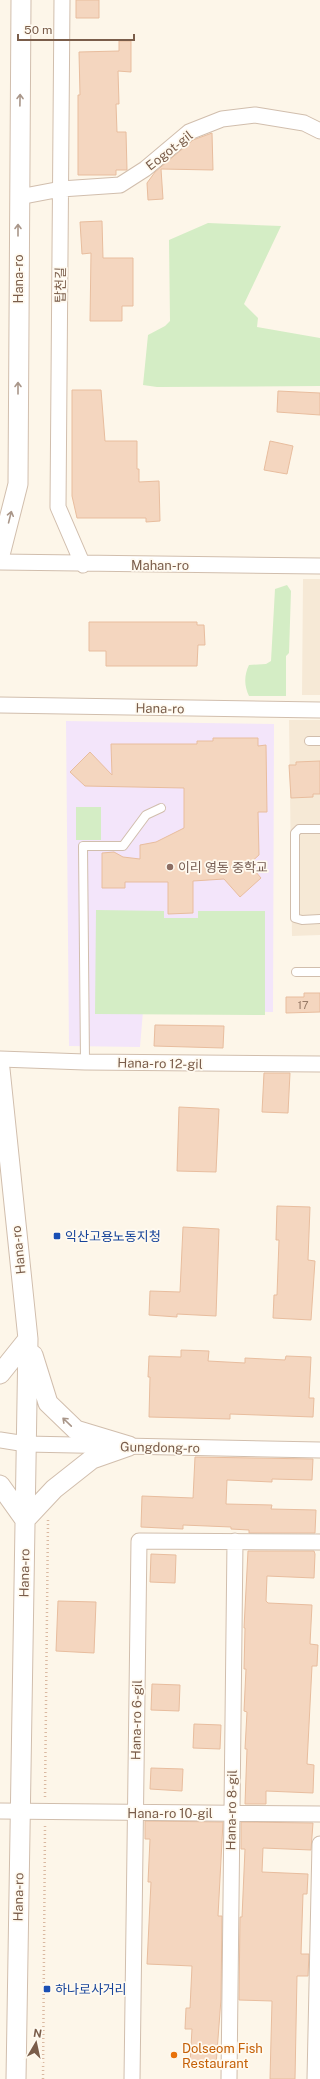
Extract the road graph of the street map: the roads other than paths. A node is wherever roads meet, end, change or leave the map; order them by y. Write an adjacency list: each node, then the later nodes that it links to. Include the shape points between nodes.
1 (21, 0): 5 (street, Hana-ro, one-way to 1)
2 (62, 0): 4 (street, 탑천길)
3 (320, 131): 4 (street, Eogot-gil, via 304,123 255,115 222,119 188,132 145,169 120,185)
4 (61, 189): 5 (street, Eogot-gil); 8 (street, 탑천길, via 58,507)
5 (18, 197): 6 (street, Hana-ro, one-way to 5, via 18,484)
6 (0, 555)
7 (0, 562): 8 (street, Mahan-ro)
8 (82, 565): 9 (street, Mahan-ro)
9 (320, 566)
10 (0, 705): 11 (street, Hana-ro)
11 (320, 710)
12 (309, 741): 13 (lane)
13 (320, 741)
14 (161, 808): 20 (lane, via 146,815 123,846 84,846)
15 (320, 829): 16 (lane, via 299,830 295,833 295,918)
16 (320, 919)
17 (296, 972): 18 (lane)
18 (320, 972)
19 (0, 1059): 20 (street, Hana-ro 12-gil)
20 (85, 1062): 21 (street, Hana-ro 12-gil)
21 (320, 1064)
22 (0, 1068): 23 (street, Hana-ro)
23 (28, 1339): 24 (street); 26 (street, Hana-ro); 27 (street, one-way to 23, via 76,1430 48,1403)
24 (0, 1374)
25 (0, 1440): 26 (street, Gungdong-ro)
26 (26, 1444): 27 (street, Gungdong-ro); 30 (street, Hana-ro)
27 (129, 1446): 28 (street, Gungdong-ro); 30 (street, via 92,1459 48,1495)
28 (320, 1450)
29 (0, 1485): 30 (street)
30 (25, 1520): 34 (street, Hana-ro)
31 (235, 1541): 32 (street, Hana-ro 6-gil); 35 (street, Hana-ro 6-gil, via 139,1541); 36 (street, Hana-ro 8-gil)
32 (320, 1542)
33 (0, 1811): 34 (street, Hana-ro 10-gil)
34 (20, 1812): 35 (street, Hana-ro 10-gil); 39 (street, Hana-ro)
35 (134, 1813): 36 (street, Hana-ro 10-gil); 40 (street, Hana-ro 6-gil)
36 (231, 1813): 37 (street, Hana-ro 10-gil); 41 (street, Hana-ro 8-gil)
37 (320, 1814)
38 (320, 1844): 42 (street)
39 (16, 2079)
40 (132, 2079)
41 (229, 2079)
42 (315, 2079)

